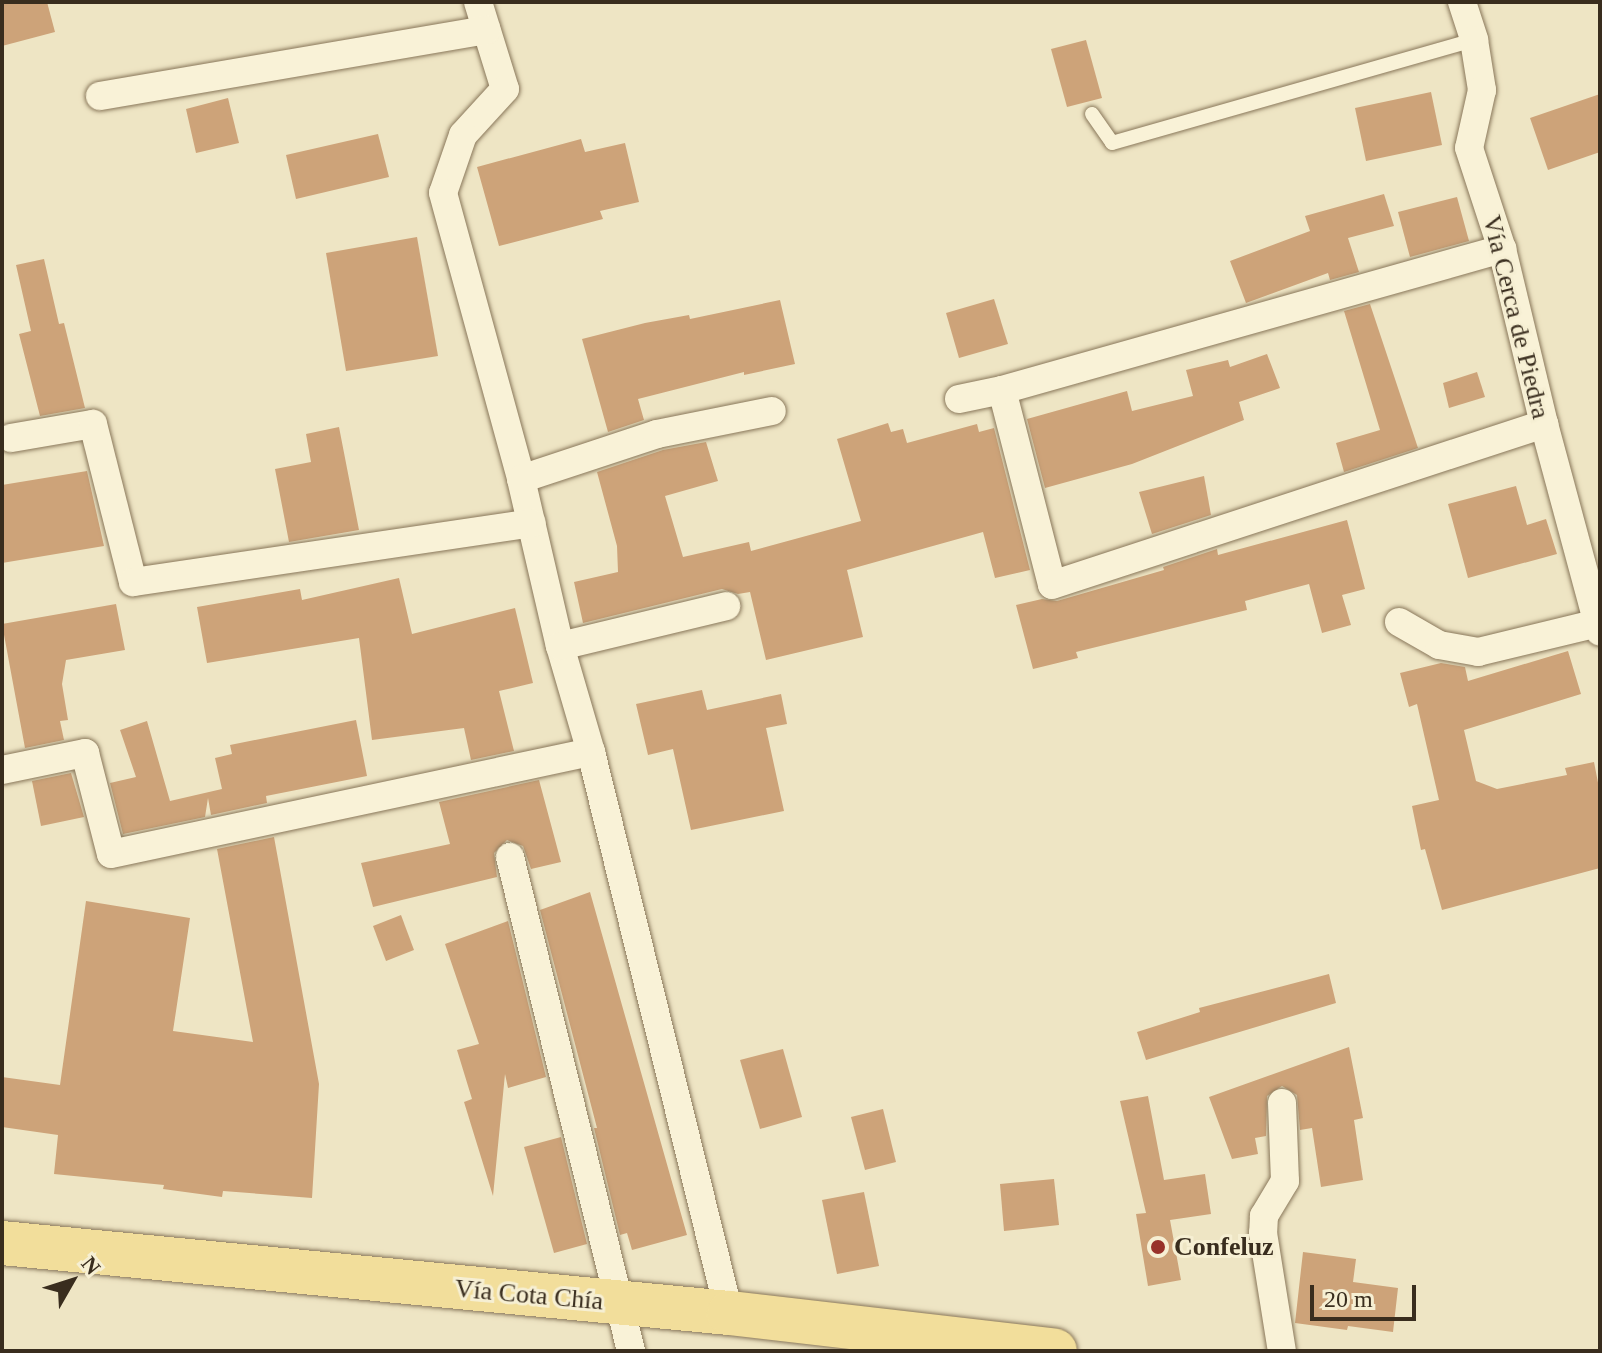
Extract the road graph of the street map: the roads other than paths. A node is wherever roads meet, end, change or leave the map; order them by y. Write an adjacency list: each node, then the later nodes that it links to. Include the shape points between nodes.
1 (478, 2): 3 (street)
2 (1462, 2): 4 (street, Vía Cerca de Piedra)
3 (486, 30): 5 (street); 13 (street, via 505,89 463,135 443,193)
4 (1474, 40): 6 (lane, via 1112,143); 7 (street, Vía Cerca de Piedra, via 1482,90 1469,148)
5 (100, 96)
6 (1092, 114)
7 (1502, 249): 8 (street); 11 (street, Vía Cerca de Piedra)
8 (1002, 390): 9 (street); 11 (street, via 1052,585)
9 (959, 399)
10 (772, 411): 13 (street, via 657,434)
11 (1544, 424): 17 (street, Vía Cerca de Piedra)
12 (11, 438): 14 (street, via 93,424 133,582)
13 (521, 479): 14 (street)
14 (532, 523): 18 (street)
15 (726, 606): 18 (street)
16 (1399, 622): 17 (street, via 1439,645 1478,652)
17 (1599, 628)
18 (560, 646): 19 (street)
19 (591, 752): 20 (street, via 111,854 85,753); 25 (street)
20 (2, 770)
21 (510, 857): 24 (street)
22 (1282, 1103): 28 (street, via 1285,1181 1264,1216 1263,1233)
23 (2, 1243): 24 (main road, Vía Cota Chía)
24 (620, 1303): 25 (main road, Vía Cota Chía); 26 (street)
25 (729, 1313): 27 (main road, Vía Cota Chía)
26 (631, 1351)
27 (1055, 1351)
28 (1282, 1351)

